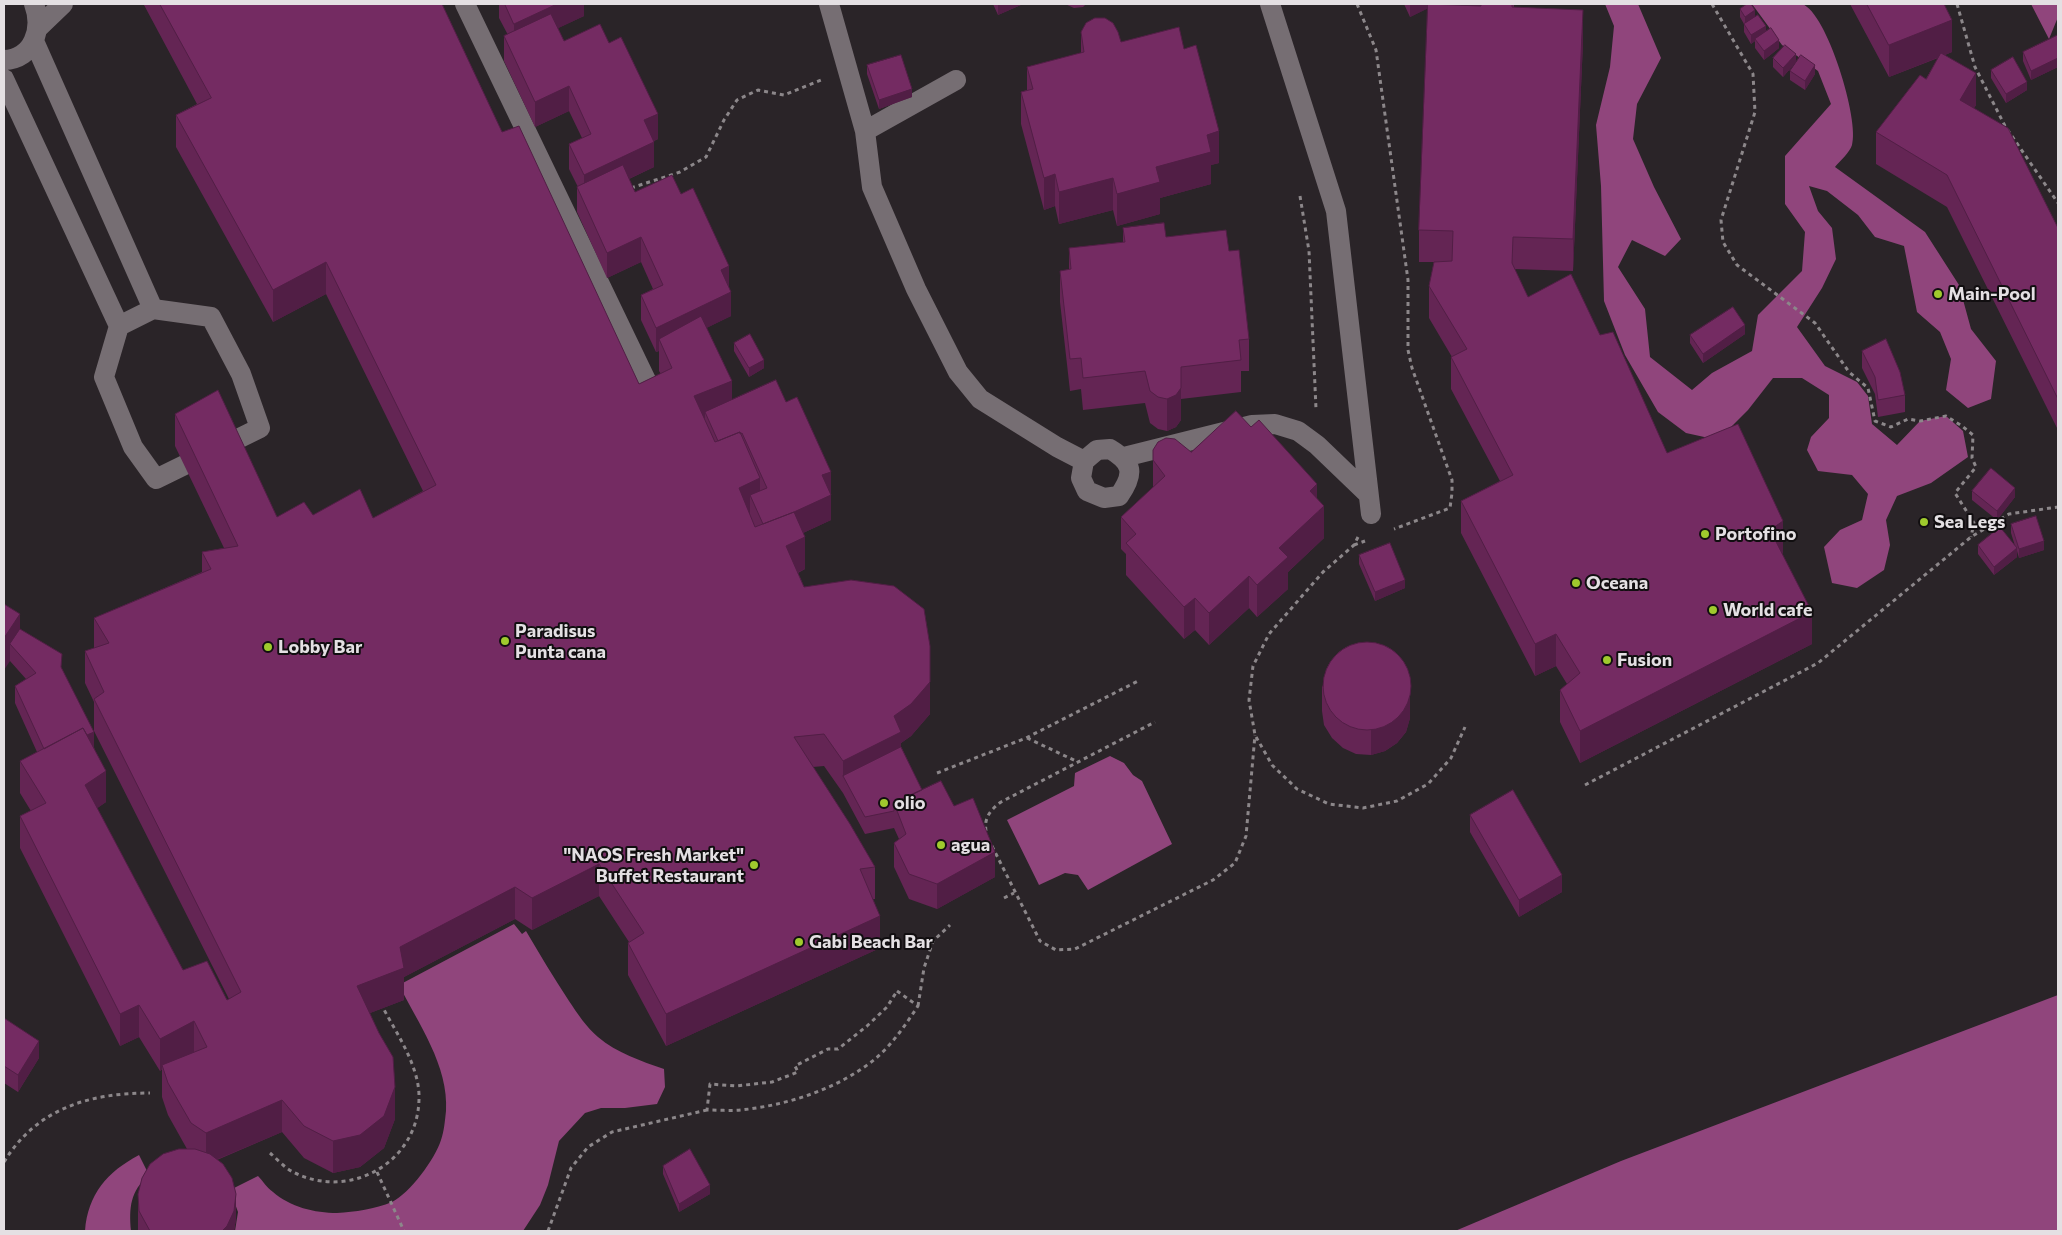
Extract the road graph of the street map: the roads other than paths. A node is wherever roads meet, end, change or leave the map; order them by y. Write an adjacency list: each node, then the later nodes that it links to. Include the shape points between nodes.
1 (34, 4): 6 (lane, via 38,14)
2 (63, 4): 6 (lane)
3 (465, 4): 13 (lane)
4 (829, 4): 10 (lane)
5 (1270, 4): 16 (lane, via 1336,211)
6 (36, 35): 7 (lane, via 24,53); 11 (lane)
7 (4, 60)
8 (4, 79): 12 (lane)
9 (956, 80): 10 (lane)
10 (865, 130): 15 (lane, via 872,187 916,289 958,372 980,399)
11 (153, 309): 12 (lane); 12 (lane, via 211,318 241,374 260,428 156,479 133,447 104,377)
12 (119, 326)
13 (664, 420)
14 (1124, 457): 15 (lane, via 1110,448 1097,450); 15 (lane, via 1129,468 1128,483 1119,496 1104,498 1087,491 1081,478); 16 (lane, via 1252,425 1276,424 1298,431 1317,445)
15 (1084, 461)
16 (1368, 494): 17 (lane)
17 (1371, 514)

